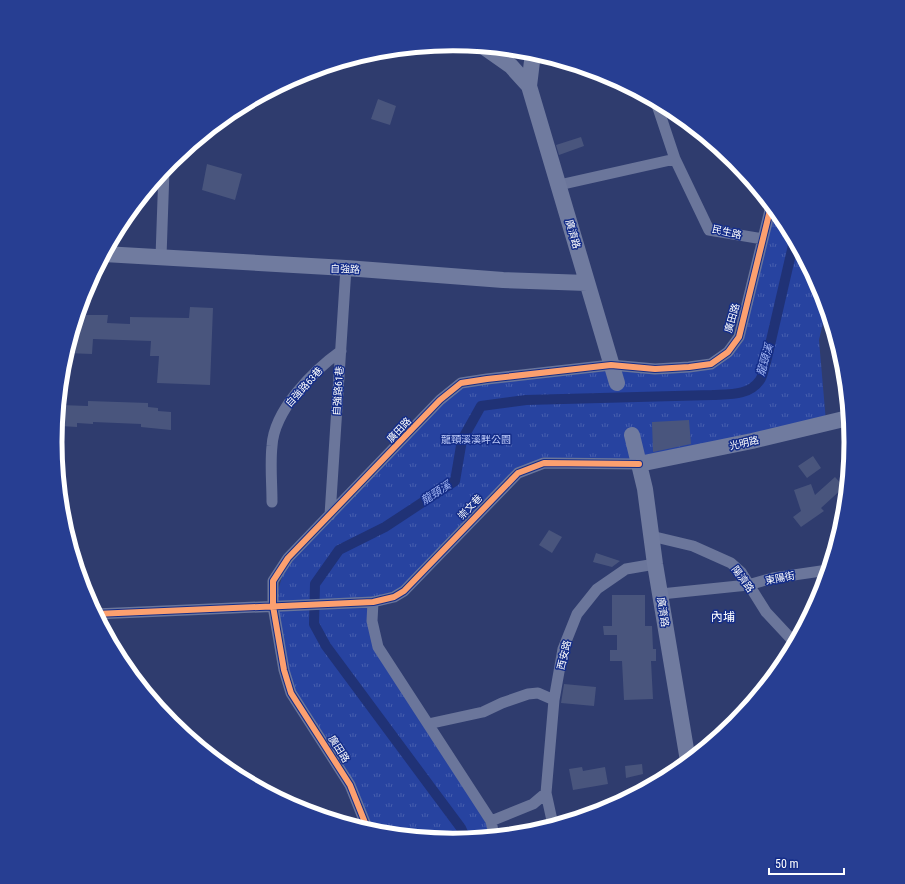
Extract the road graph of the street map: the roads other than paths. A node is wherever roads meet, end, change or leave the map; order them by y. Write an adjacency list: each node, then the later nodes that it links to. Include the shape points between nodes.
1 (493, 53): 3 (main road, via 511,66)
2 (532, 60): 3 (main road)
3 (529, 86): 7 (main road, 廣濟路)
4 (659, 110): 5 (street, 民生路)
5 (676, 159): 7 (street); 9 (street, 民生路, via 709,230)
6 (164, 179): 11 (street)
7 (559, 185): 13 (main road, 廣濟路)
8 (769, 213): 9 (street)
9 (763, 239): 15 (street, 廣田路, via 738,337 728,352 711,364 689,367 655,370)
10 (110, 254): 11 (main road, 自強路)
11 (160, 257): 12 (main road, 自強路)
12 (346, 268): 13 (main road, 自強路, via 503,280); 14 (street, 自強路61巷)
13 (587, 283): 15 (main road, 廣濟路)
14 (341, 351): 20 (street, 自強路63巷, via 330,359 286,406 276,425 272,445); 21 (street, 自強路61巷)
15 (611, 365): 16 (main road, 廣濟路); 21 (street, 廣田路, via 461,383 440,400)
16 (617, 382)
17 (843, 419): 19 (main road, 光明路, via 744,443)
18 (632, 435): 19 (main road, 廣濟路)
19 (639, 464): 22 (main road, 廣濟路); 27 (street, 崇文巷, via 544,463 518,473 404,591 394,597)
20 (272, 502)
21 (330, 515): 28 (street, 廣田路, via 288,558 273,581)
22 (651, 536): 23 (main road, 廣濟路); 25 (street, 陽濟路, via 693,546 731,563)
23 (655, 564): 26 (main road, 廣濟路); 31 (street, 西安路, via 626,569 597,589 577,614 563,649)
24 (822, 571): 25 (street, 東陽街, via 773,578)
25 (748, 585): 26 (street, 東陽街); 30 (street, 陽濟路, via 766,612)
26 (661, 594): 33 (main road, 廣濟路)
27 (373, 602): 28 (street, 崇文巷); 32 (street, via 372,621 378,647)
28 (273, 606): 29 (street, 崇文巷); 37 (street, 廣田路, via 284,670 291,693 350,785)
29 (101, 614)
30 (791, 638)
31 (554, 700): 32 (street, via 538,693 528,694 483,712); 34 (street, 西安路)
32 (428, 724): 36 (street)
33 (687, 755)
34 (546, 793): 35 (street, 西安路); 36 (street, via 533,804)
35 (552, 820)
36 (491, 821): 38 (street)
37 (365, 823)
38 (493, 831)

